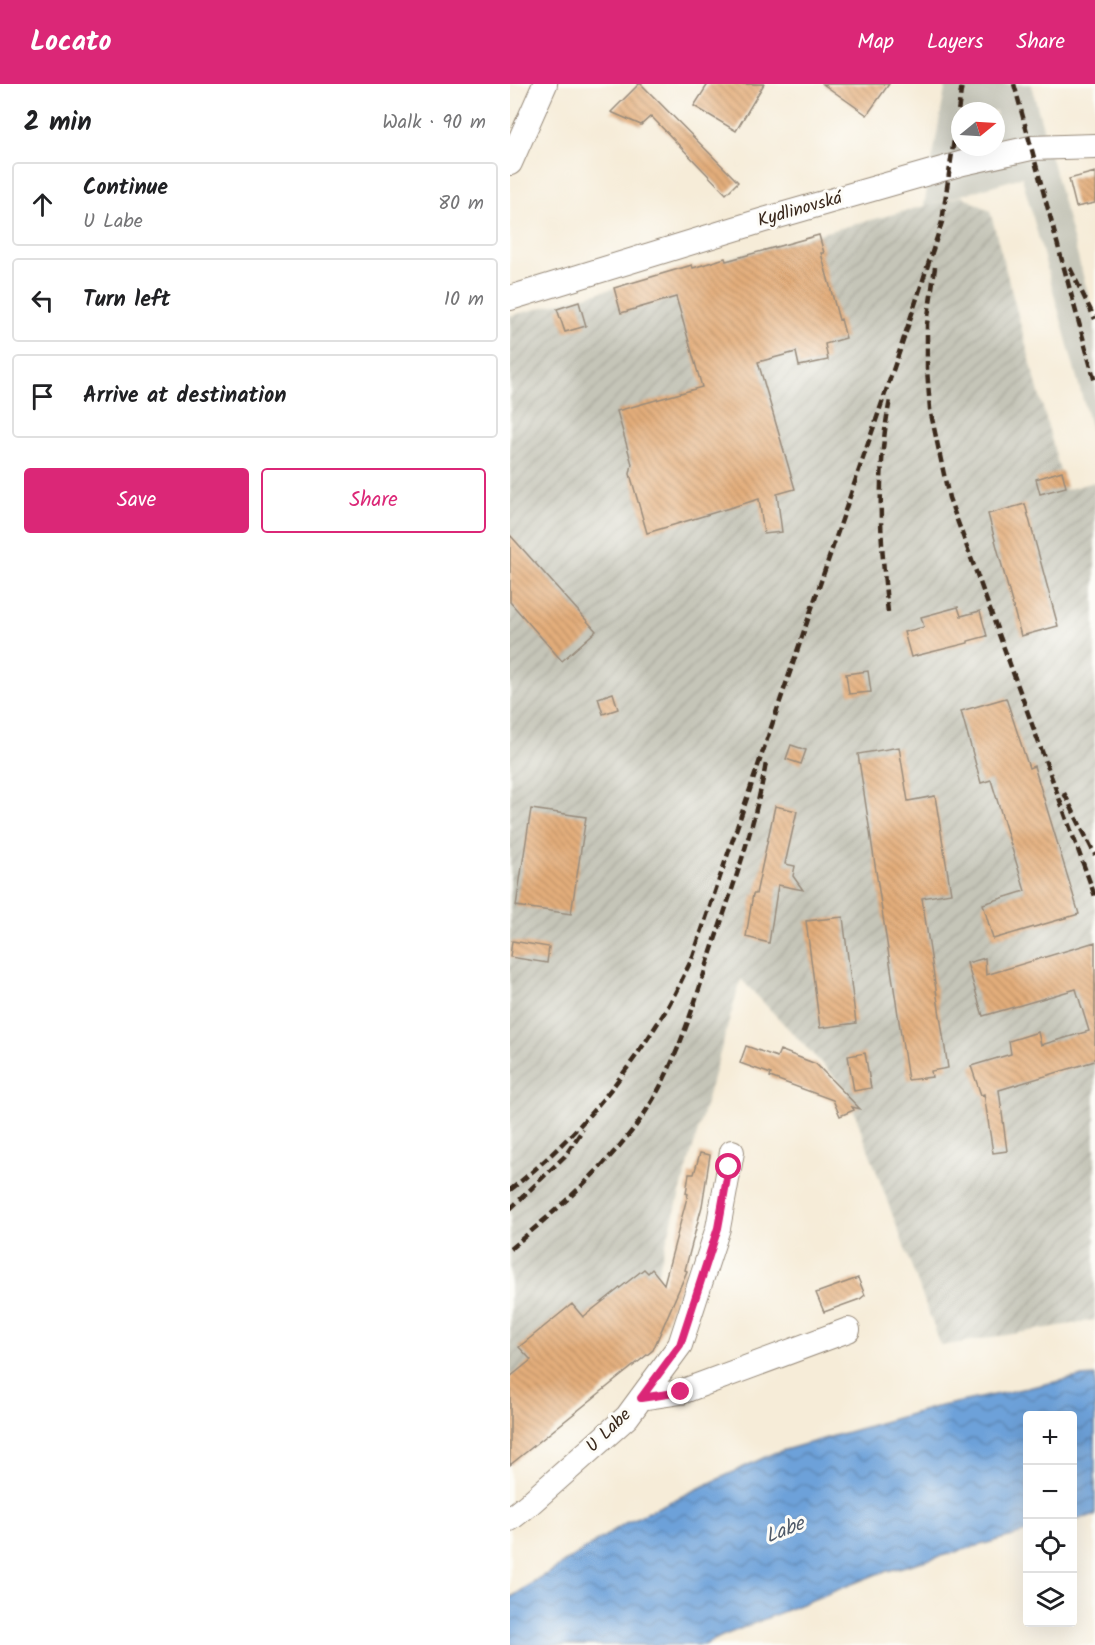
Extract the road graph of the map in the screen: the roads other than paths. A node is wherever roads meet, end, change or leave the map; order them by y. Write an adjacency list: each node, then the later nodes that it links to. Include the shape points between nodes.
1 (545, 84): 3 (street)
2 (1095, 146): 4 (street, Kydlinovská, via 1031,148 957,164)
3 (510, 163)
4 (510, 298)
5 (732, 1152): 7 (street, U Labe, via 718,1228 680,1345)
6 (848, 1330): 7 (street, via 681,1392)
7 (641, 1398): 8 (street, U Labe, via 627,1417)
8 (510, 1519)

